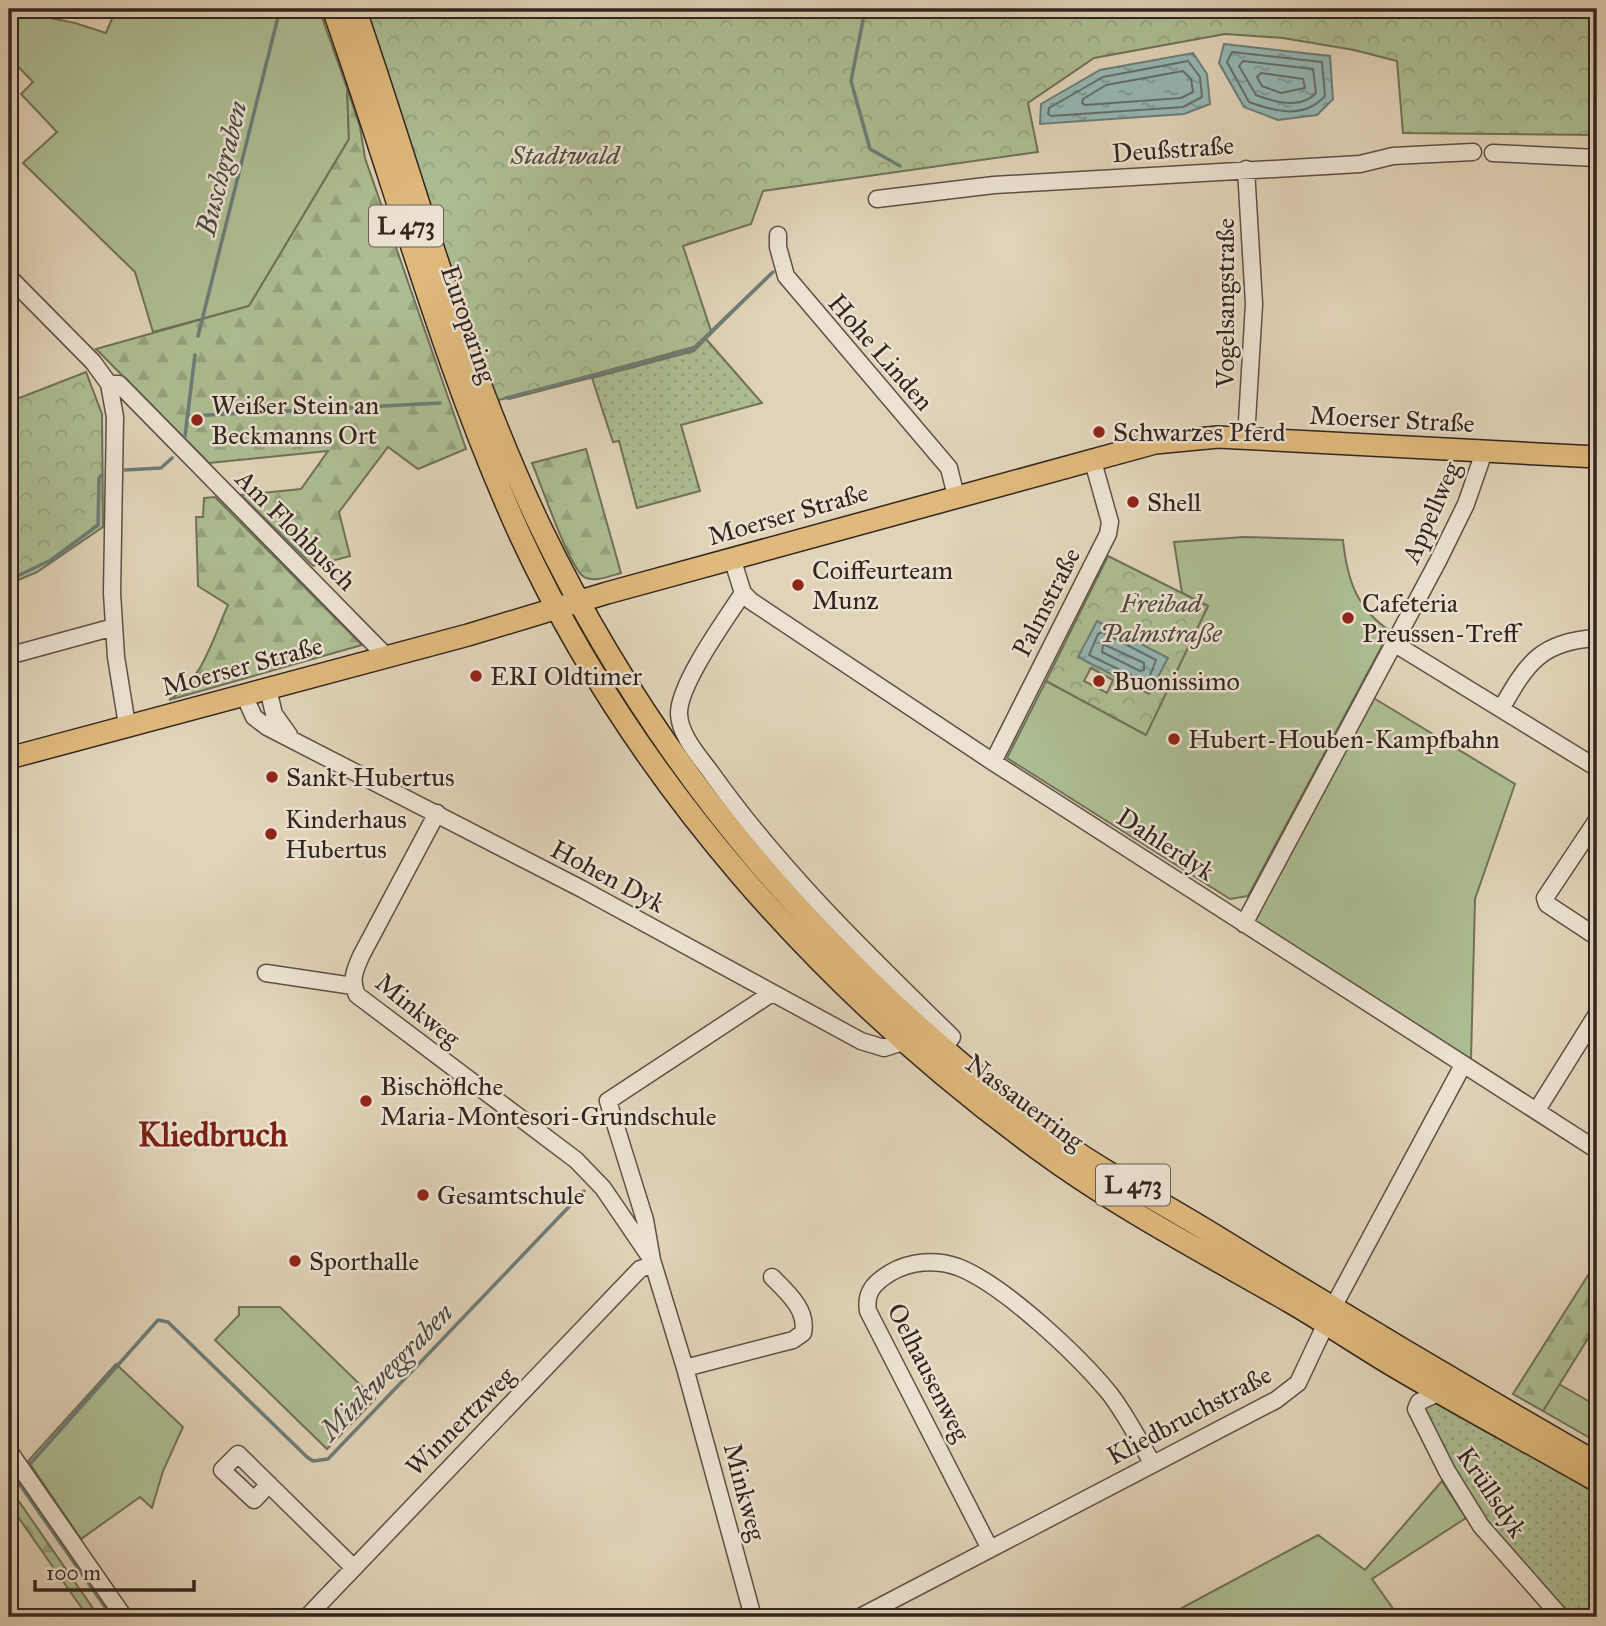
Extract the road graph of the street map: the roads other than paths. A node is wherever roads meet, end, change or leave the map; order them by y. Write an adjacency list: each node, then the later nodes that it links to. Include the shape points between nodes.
1 (333, 9): 19 (main road, Europaring / L 473, via 467,405 521,536)
2 (355, 9): 18 (main road, Europaring / L 473, via 487,401 540,525)
3 (1473, 152): 6 (street, Deußstraße, via 1393,156 1360,164)
4 (1493, 153): 5 (street)
5 (1597, 158)
6 (1246, 169): 7 (street, Deußstraße, via 994,185); 11 (street, Vogelsangstraße, via 1254,303)
7 (877, 200)
8 (778, 235): 15 (street, Hohe Linden, via 786,276 949,468)
9 (9, 277): 10 (street, Am Flohbusch)
10 (109, 384): 20 (street, Am Flohbusch, via 115,417); 24 (street, Am Flohbusch, via 119,384)
11 (1246, 438): 12 (main road, Moerser Straße); 14 (main road, Moerser Straße, via 1187,438)
12 (1484, 452): 13 (main road, Moerser Straße); 22 (street, Appellweg, via 1466,504)
13 (1597, 457)
14 (1092, 458): 15 (main road, Moerser Straße); 31 (street, Palmstraße, via 1110,522 1108,534)
15 (956, 496): 16 (main road, Moerser Straße)
16 (732, 558): 17 (street); 18 (main road, Moerser Straße)
17 (743, 593): 31 (street, Dahlerdyk); 42 (street, Nassauerring, via 682,692 679,715 686,738 785,868)
18 (580, 602): 19 (main road, Moerser Straße); 42 (main road, Nassauerring / L 473, via 647,718 746,849 806,918)
19 (558, 610): 24 (main road, Moerser Straße); 41 (main road, Nassauerring / L 473, via 676,794 786,929)
20 (114, 627): 23 (street); 28 (street, Am Flohbusch)
21 (1597, 638): 27 (street, via 1554,645 1523,670)
22 (1395, 644): 27 (street); 35 (street, Appellweg)
23 (19, 653)
24 (387, 657): 25 (main road, Moerser Straße)
25 (268, 689): 26 (main road, Moerser Straße); 29 (street, via 274,714)
26 (244, 695): 28 (main road, Moerser Straße); 29 (street, Hohen Dyk, via 254,717)
27 (1501, 709): 32 (street)
28 (127, 725): 30 (main road, Moerser Straße)
29 (291, 737): 33 (street, Hohen Dyk)
30 (9, 758)
31 (993, 762): 35 (street, Dahlerdyk)
32 (1597, 768)
33 (437, 813): 38 (street, Minkweg, via 361,956); 39 (street, Hohen Dyk)
34 (1597, 820): 36 (street, via 1545,898 1547,904)
35 (1244, 924): 43 (street, Dahlerdyk)
36 (1597, 937)
37 (266, 973): 38 (street)
38 (353, 986): 46 (street, Minkweg, via 369,1006 576,1160 603,1188)
39 (772, 993): 41 (street, Hohen Dyk, via 861,1041 884,1048); 46 (street, Minkweg, via 608,1101 645,1220)
40 (1597, 1014): 44 (street)
41 (903, 1042): 48 (main road, Nassauerring / L 473, via 989,1112 1118,1204)
42 (948, 1043): 48 (main road, Nassauerring / L 473, via 1053,1136)
43 (1463, 1065): 44 (street, Dahlerdyk); 48 (street, Kliedbruchstraße)
44 (1537, 1110): 45 (street, Dahlerdyk)
45 (1597, 1150)
46 (652, 1263): 49 (street, Minkweg); 57 (street, Winnertzweg, via 640,1269)
47 (772, 1277): 49 (street, via 803,1315 803,1333 793,1340)
48 (1330, 1316): 50 (main road, Nassauerring / L 473); 52 (street, Kliedbruchstraße, via 1298,1383 1276,1400); 53 (main road, Nassauerring / L 473)
49 (685, 1368): 60 (street, Minkweg)
50 (1440, 1392): 54 (main road, Nassauerring / L 473); 62 (street, Krüllsdyk, via 1419,1402 1416,1409 1447,1471 1481,1526)
51 (9, 1451): 58 (street)
52 (1152, 1463): 56 (street, Kliedbruchstraße); 56 (street, Oelhausenweg, via 1092,1373 999,1293 958,1267 936,1262 915,1263 892,1272 872,1287 866,1299 869,1311)
53 (1597, 1463)
54 (1597, 1480)
55 (269, 1484): 57 (street)
56 (990, 1549): 61 (street, Kliedbruchstraße)
57 (354, 1567): 59 (street, Winnertzweg)
58 (124, 1617)
59 (307, 1617)
60 (753, 1617)
61 (860, 1617)
62 (1561, 1617)

